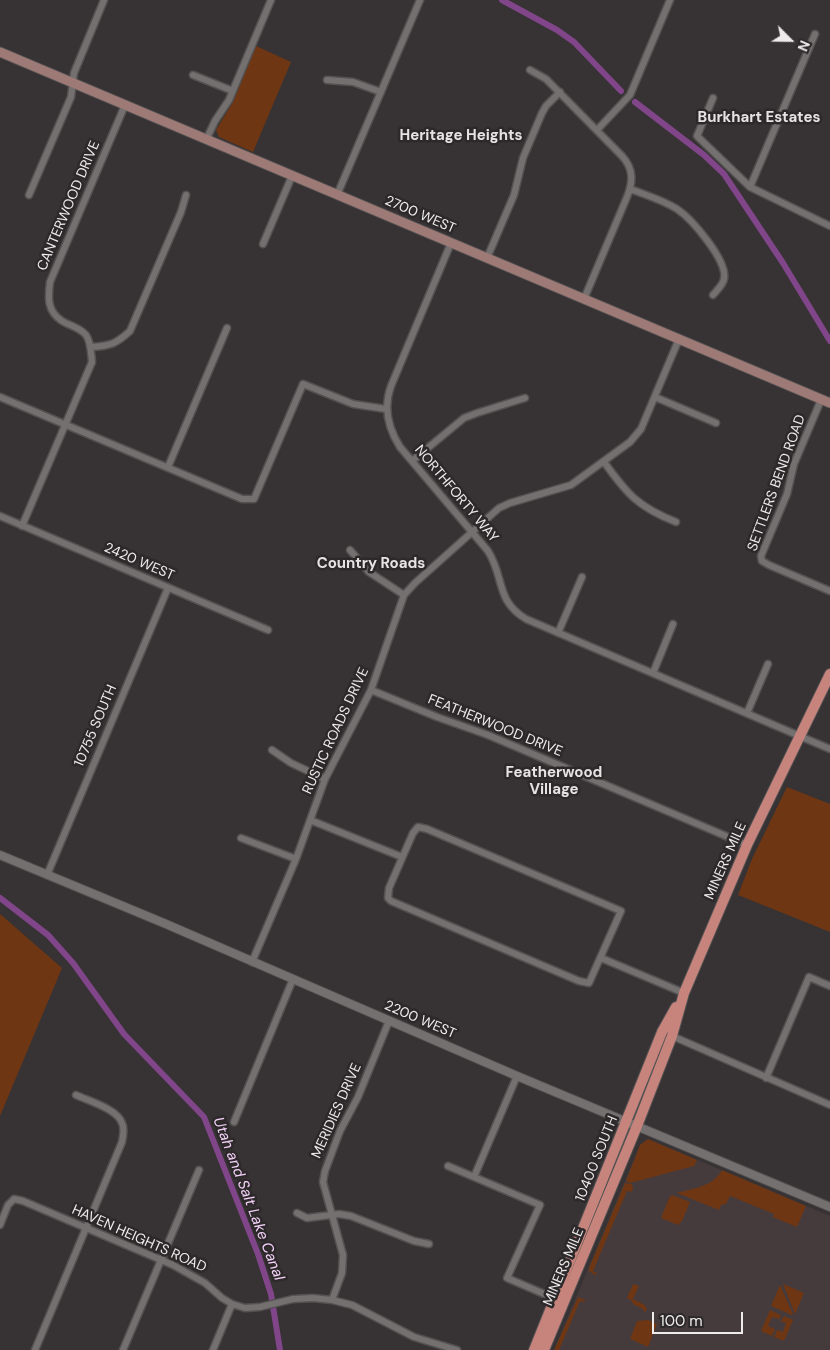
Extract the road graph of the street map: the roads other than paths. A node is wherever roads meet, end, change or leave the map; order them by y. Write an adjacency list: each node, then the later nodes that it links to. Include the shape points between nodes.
1 (104, 0): 10 (street, via 74,73)
2 (271, 0): 11 (street)
3 (420, 0): 12 (street)
4 (670, 0): 16 (street, via 630,95)
5 (815, 34): 19 (street)
6 (0, 52): 10 (main road, 2700 WEST)
7 (530, 70): 13 (street, via 544,77)
8 (193, 75): 11 (street)
9 (327, 80): 12 (street, via 353,82)
10 (73, 83): 15 (main road, 2700 WEST); 22 (street, via 71,97)
11 (232, 91): 17 (street)
12 (381, 92): 23 (street)
13 (560, 92): 16 (street); 27 (street, via 542,113 523,158 514,196)
14 (713, 98): 19 (street, via 697,136)
15 (125, 105): 17 (main road, 2700 WEST); 32 (street, CANTERWOOD DRIVE, via 50,282 48,298 51,310 86,336)
16 (597, 130): 20 (street, via 627,162 631,174)
17 (206, 140): 18 (main road, 2700 WEST)
18 (292, 176): 23 (main road, 2700 WEST); 26 (street)
19 (750, 187): 24 (street)
20 (630, 189): 28 (street, via 672,206 697,227 724,268 723,281); 29 (street)
21 (186, 194): 32 (street, via 130,331 118,342)
22 (29, 195)
23 (337, 195): 25 (main road, 2700 WEST)
24 (830, 226)
25 (451, 243): 27 (main road, 2700 WEST); 37 (street, NORTHFORTY WAY, via 391,386)
26 (262, 244)
27 (487, 258): 29 (main road, 2700 WEST)
28 (713, 295)
29 (584, 299): 31 (main road, 2700 WEST)
30 (227, 328): 42 (street)
31 (679, 339): 34 (street, RUSTIC ROADS DRIVE); 36 (main road, 2700 WEST)
32 (91, 347): 39 (street, via 92,362)
33 (0, 397): 39 (street)
34 (654, 397): 38 (street); 41 (street, RUSTIC ROADS DRIVE, via 638,434)
35 (526, 398): 40 (street, via 464,418)
36 (826, 402): 50 (street, SETTLERS BEND ROAD, via 794,464 787,494 761,556 768,565)
37 (386, 409): 40 (street, NORTHFORTY WAY, via 394,438); 42 (street, via 353,404 303,384 254,498 242,498)
38 (716, 422)
39 (66, 424): 42 (street); 45 (street)
40 (412, 461): 46 (street, NORTHFORTY WAY)
41 (604, 462): 44 (street, via 643,507); 46 (street, RUSTIC ROADS DRIVE, via 571,485 504,506)
42 (168, 467)
43 (0, 516): 45 (street, 2420 WEST)
44 (676, 522)
45 (22, 526): 49 (street, 2420 WEST)
46 (472, 532): 51 (street, RUSTIC ROADS DRIVE); 54 (street, NORTHFORTY WAY, via 494,561 501,589 510,607 526,619)
47 (350, 550): 51 (street, via 369,572)
48 (582, 577): 54 (street)
49 (168, 588): 53 (street, 2420 WEST); 70 (street, 10755 SOUTH)
50 (830, 591)
51 (404, 595): 58 (street, RUSTIC ROADS DRIVE)
52 (673, 624): 56 (street)
53 (268, 630)
54 (558, 633): 56 (street, NORTHFORTY WAY)
55 (768, 664): 59 (street)
56 (653, 673): 59 (street, NORTHFORTY WAY)
57 (830, 674): 60 (main road, MINERS MILE)
58 (371, 690): 63 (street, RUSTIC ROADS DRIVE); 66 (street, FEATHERWOOD DRIVE, via 488,735)
59 (747, 713): 60 (street, NORTHFORTY WAY)
60 (800, 736): 61 (street, NORTHFORTY WAY); 66 (main road, MINERS MILE)
61 (830, 749)
62 (272, 750): 63 (street, via 291,763)
63 (325, 778): 64 (street, RUSTIC ROADS DRIVE)
64 (310, 820): 68 (street); 69 (street, RUSTIC ROADS DRIVE)
65 (241, 838): 69 (street)
66 (747, 845): 75 (main road, MINERS MILE)
67 (0, 855): 70 (street, 2200 WEST)
68 (402, 857): 71 (street, via 389,888 388,898 395,903 579,981 589,983); 71 (street, via 418,827 427,829 621,911)
69 (296, 859): 72 (street, RUSTIC ROADS DRIVE)
70 (47, 875): 72 (street, 2200 WEST)
71 (601, 958): 75 (street)
72 (252, 962): 73 (street, 2200 WEST)
73 (293, 979): 76 (street, 2200 WEST); 83 (street)
74 (830, 986): 80 (street, via 809,977)
75 (684, 993): 77 (main road, MINERS MILE); 84 (main road, 10400 SOUTH, via 662,1032)
76 (389, 1021): 79 (street, 2200 WEST); 92 (street, MERIDIES DRIVE, via 325,1171 323,1182)
77 (672, 1036): 78 (main road, MINERS MILE); 80 (street)
78 (661, 1064): 85 (main road, 10400 SOUTH)
79 (517, 1076): 84 (street, 2200 WEST); 88 (street)
80 (766, 1078): 82 (street)
81 (76, 1095): 94 (street, via 118,1116 124,1132)
82 (830, 1105)
83 (234, 1122)
84 (626, 1122): 85 (street, 2200 WEST); 97 (main road, 10400 SOUTH)
85 (637, 1126): 89 (main road, 10400 SOUTH); 90 (street, 2200 WEST)
86 (448, 1166): 88 (street)
87 (198, 1170): 96 (street)
88 (474, 1177): 98 (street, via 540,1205 507,1278)
89 (609, 1195): 106 (main road, MINERS MILE)
90 (830, 1207)
91 (297, 1213): 92 (street, via 307,1218)
92 (331, 1214): 95 (street, via 351,1216); 99 (street, MERIDIES DRIVE, via 343,1264)
93 (0, 1225): 94 (street, HAVEN HEIGHTS ROAD, via 14,1199)
94 (85, 1228): 96 (street, HAVEN HEIGHTS ROAD); 101 (street)
95 (429, 1244)
96 (160, 1260): 100 (street, HAVEN HEIGHTS ROAD, via 205,1282); 102 (street)
97 (568, 1269): 98 (main road, MINERS MILE)
98 (556, 1299): 105 (main road, MINERS MILE)
99 (332, 1300): 100 (street, via 303,1299 245,1308); 104 (street, via 364,1310 414,1337)
100 (232, 1304): 103 (street)
101 (34, 1350)
102 (123, 1350)
103 (213, 1350)
104 (456, 1350)
105 (534, 1350)
106 (544, 1350)

